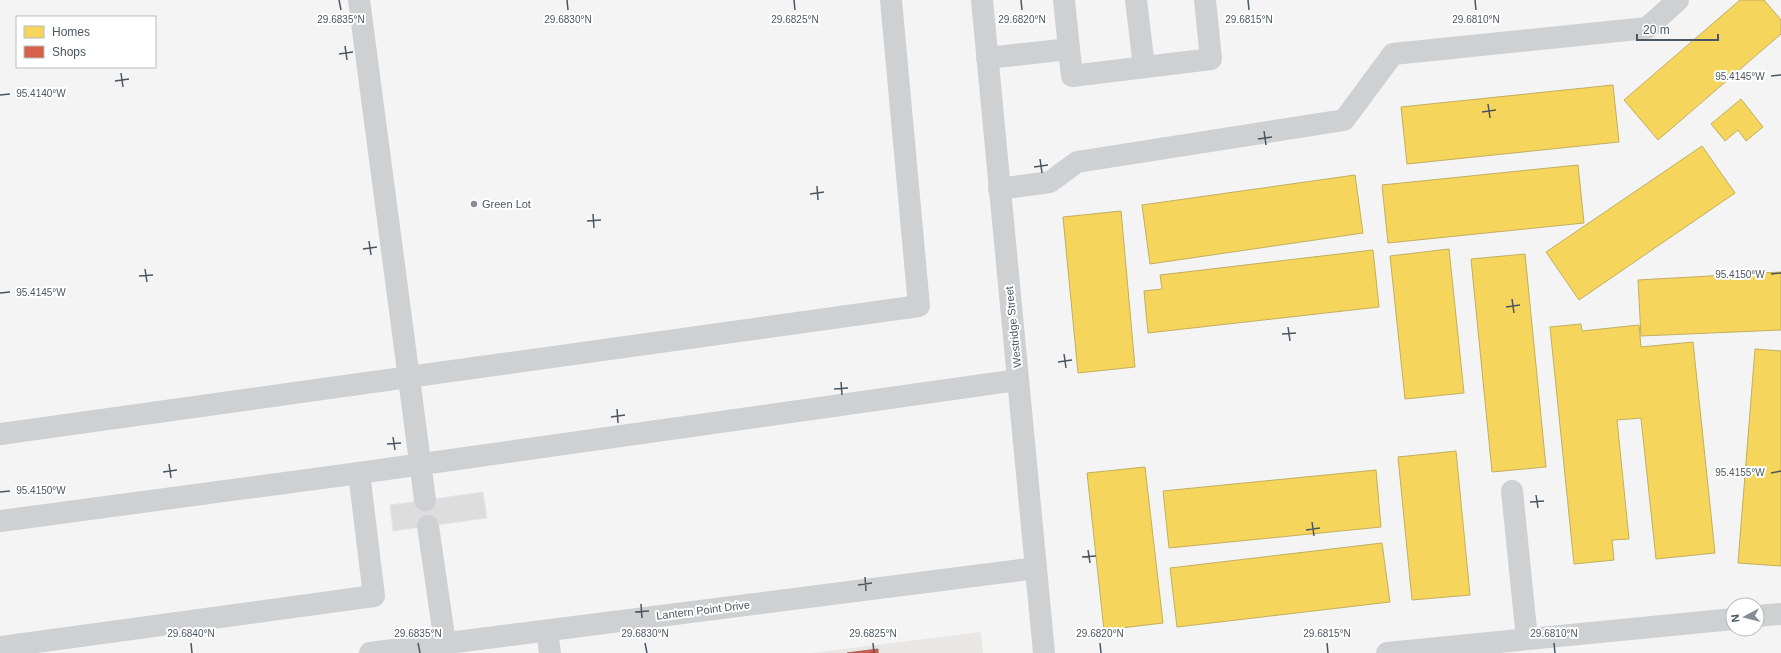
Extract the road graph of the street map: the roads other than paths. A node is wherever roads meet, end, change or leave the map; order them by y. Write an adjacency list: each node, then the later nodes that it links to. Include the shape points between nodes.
1 (359, 0): 12 (street)
2 (891, 0): 12 (street, via 919,306)
3 (982, 0): 9 (street, Westridge Street)
4 (1064, 0): 8 (street)
5 (1136, 0): 10 (street)
6 (1205, 0): 10 (street, via 1211,60)
7 (1678, 0): 11 (street, via 1647,28 1393,54 1344,120 1077,162 1050,182)
8 (1069, 49): 9 (street); 10 (street, via 1072,76)
9 (987, 58): 11 (street, Westridge Street)
10 (1144, 67)
11 (999, 190): 13 (street, Westridge Street)
12 (409, 376): 14 (street); 15 (street)
13 (1018, 380): 15 (street); 21 (street, Westridge Street)
14 (0, 434)
15 (421, 464): 16 (street); 18 (street)
16 (359, 473): 19 (street); 28 (street, via 374,596)
17 (1512, 492): 26 (street)
18 (425, 500)
19 (0, 521)
20 (428, 526): 27 (street)
21 (1036, 568): 25 (street, Lantern Point Drive); 31 (street, Westridge Street)
22 (1781, 614): 23 (street)
23 (1765, 615)
24 (1725, 620): 26 (street)
25 (547, 630): 27 (street, Lantern Point Drive); 30 (street)
26 (1527, 639): 32 (street)
27 (445, 644): 29 (street, Lantern Point Drive)
28 (0, 647)
29 (370, 653)
30 (550, 653)
31 (1044, 653)
32 (1386, 653)

